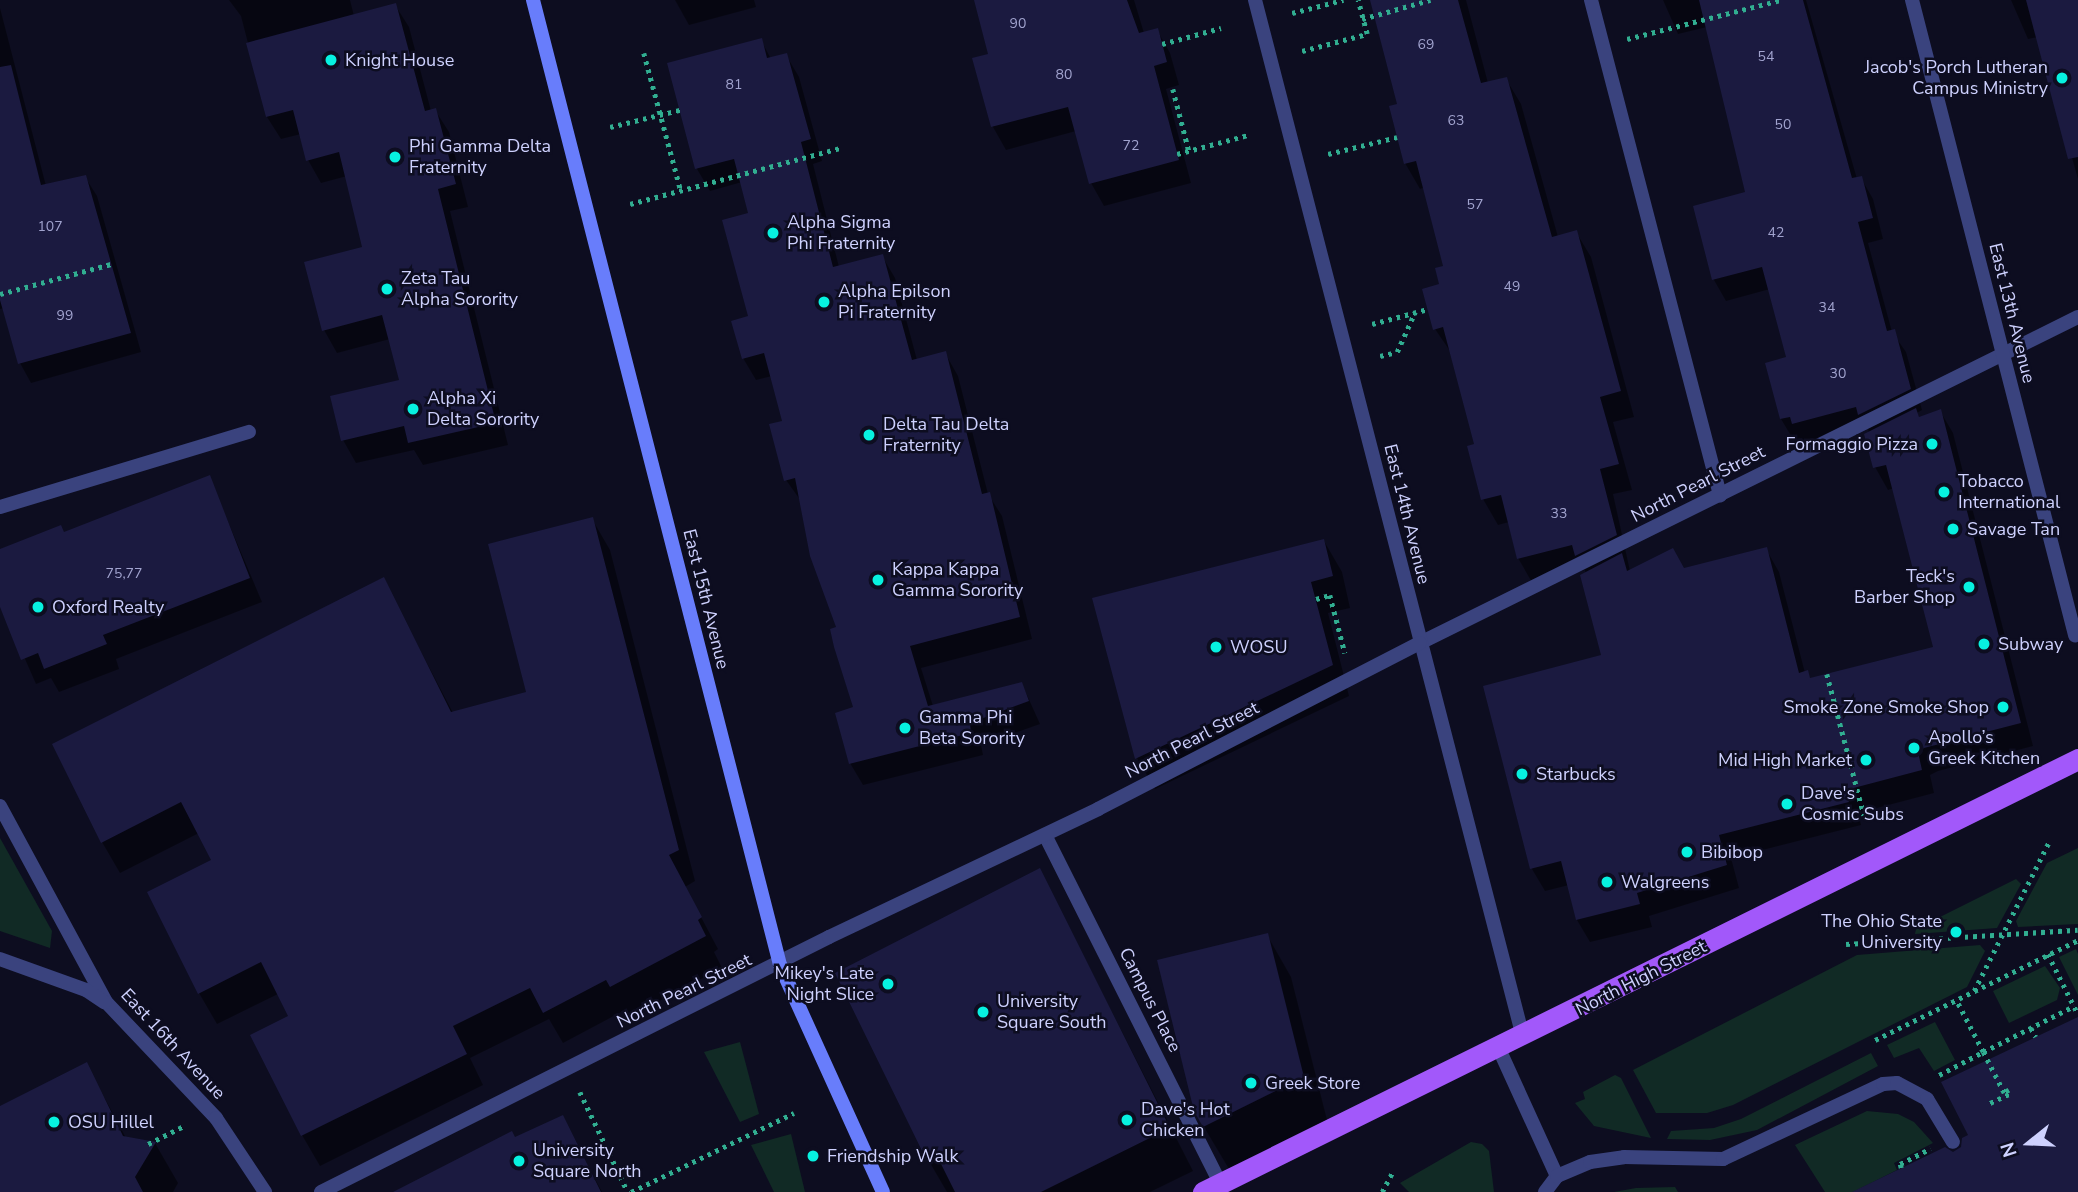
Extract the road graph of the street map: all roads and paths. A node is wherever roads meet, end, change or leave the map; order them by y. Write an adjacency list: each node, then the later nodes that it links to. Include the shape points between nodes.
1 (533, 0): 55 (street, East 15th Avenue)
2 (1255, 0): 41 (street, East 14th Avenue)
3 (1343, 0): 9 (path)
4 (1358, 0): 10 (path)
5 (1430, 0): 10 (path)
6 (1591, 0): 13 (street)
7 (1782, 0): 13 (path)
8 (1912, 0): 34 (street, East 13th Avenue)
9 (1292, 13)
10 (1362, 19): 14 (path, via 1367,34)
11 (1221, 28): 12 (path)
12 (1162, 44)
13 (1602, 45): 37 (street)
14 (1302, 51)
15 (644, 53): 18 (path)
16 (1173, 89): 23 (path)
17 (680, 110): 18 (path)
18 (660, 115): 19 (path); 26 (path)
19 (610, 127)
20 (1248, 135): 23 (path)
21 (1397, 136): 25 (path)
22 (840, 148): 26 (path)
23 (1189, 151): 24 (path)
24 (1177, 154)
25 (1328, 154)
26 (681, 191): 27 (path)
27 (630, 204)
28 (111, 264): 29 (path)
29 (0, 294)
30 (1428, 309): 31 (path)
31 (1415, 312): 33 (path); 35 (path, via 1397,352)
32 (2078, 317): 34 (street, North Pearl Street)
33 (1372, 324)
34 (2003, 355): 37 (street, North Pearl Street); 40 (street, East 13th Avenue)
35 (1380, 356)
36 (249, 432): 38 (street)
37 (1720, 495): 41 (street, North Pearl Street)
38 (0, 507)
39 (1316, 599): 42 (path, via 1330,595)
40 (2075, 635)
41 (1420, 643): 47 (street, North Pearl Street); 62 (street, East 14th Avenue)
42 (1348, 664)
43 (1827, 674): 46 (path)
44 (2078, 760): 62 (main road, North High Street)
45 (0, 806): 58 (street, East 16th Avenue)
46 (1864, 815)
47 (1045, 835): 55 (street, North Pearl Street); 78 (street, Campus Place)
48 (2049, 842): 50 (path)
49 (2078, 930): 50 (path)
50 (2001, 935): 52 (path); 56 (path)
51 (2078, 940): 53 (path)
52 (1846, 944)
53 (2048, 954): 56 (path); 59 (path)
54 (0, 959): 58 (street, via 86,990)
55 (780, 965): 67 (street, North Pearl Street); 83 (street, East 15th Avenue)
56 (1974, 992): 57 (path)
57 (1956, 1000): 64 (path); 66 (path)
58 (106, 1002): 80 (street, East 16th Avenue, via 216,1118)
59 (2074, 1006): 60 (path); 61 (path)
60 (2078, 1014)
61 (2031, 1028): 63 (path); 66 (path)
62 (1523, 1037): 65 (main road, North High Street)
63 (2036, 1037)
64 (1875, 1040)
65 (1499, 1049): 77 (street); 78 (main road, North High Street)
66 (1983, 1052): 68 (path); 69 (path, via 2004,1093 2010,1092)
67 (568, 1069): 81 (street, North Pearl Street); 82 (path)
68 (1913, 1088): 72 (street, via 1927,1099); 77 (street, via 1897,1083 1869,1087 1727,1157 1625,1157 1590,1162)
69 (1990, 1103)
70 (794, 1114): 82 (path)
71 (184, 1126): 73 (path)
72 (1953, 1142)
73 (148, 1144)
74 (1934, 1146): 75 (path, via 1900,1164)
75 (1901, 1168)
76 (1393, 1171): 79 (path)
77 (1557, 1176): 84 (street)
78 (1212, 1188)
79 (1383, 1191)
80 (265, 1192)
81 (321, 1192)
82 (629, 1192)
83 (883, 1192)
84 (1545, 1192)

